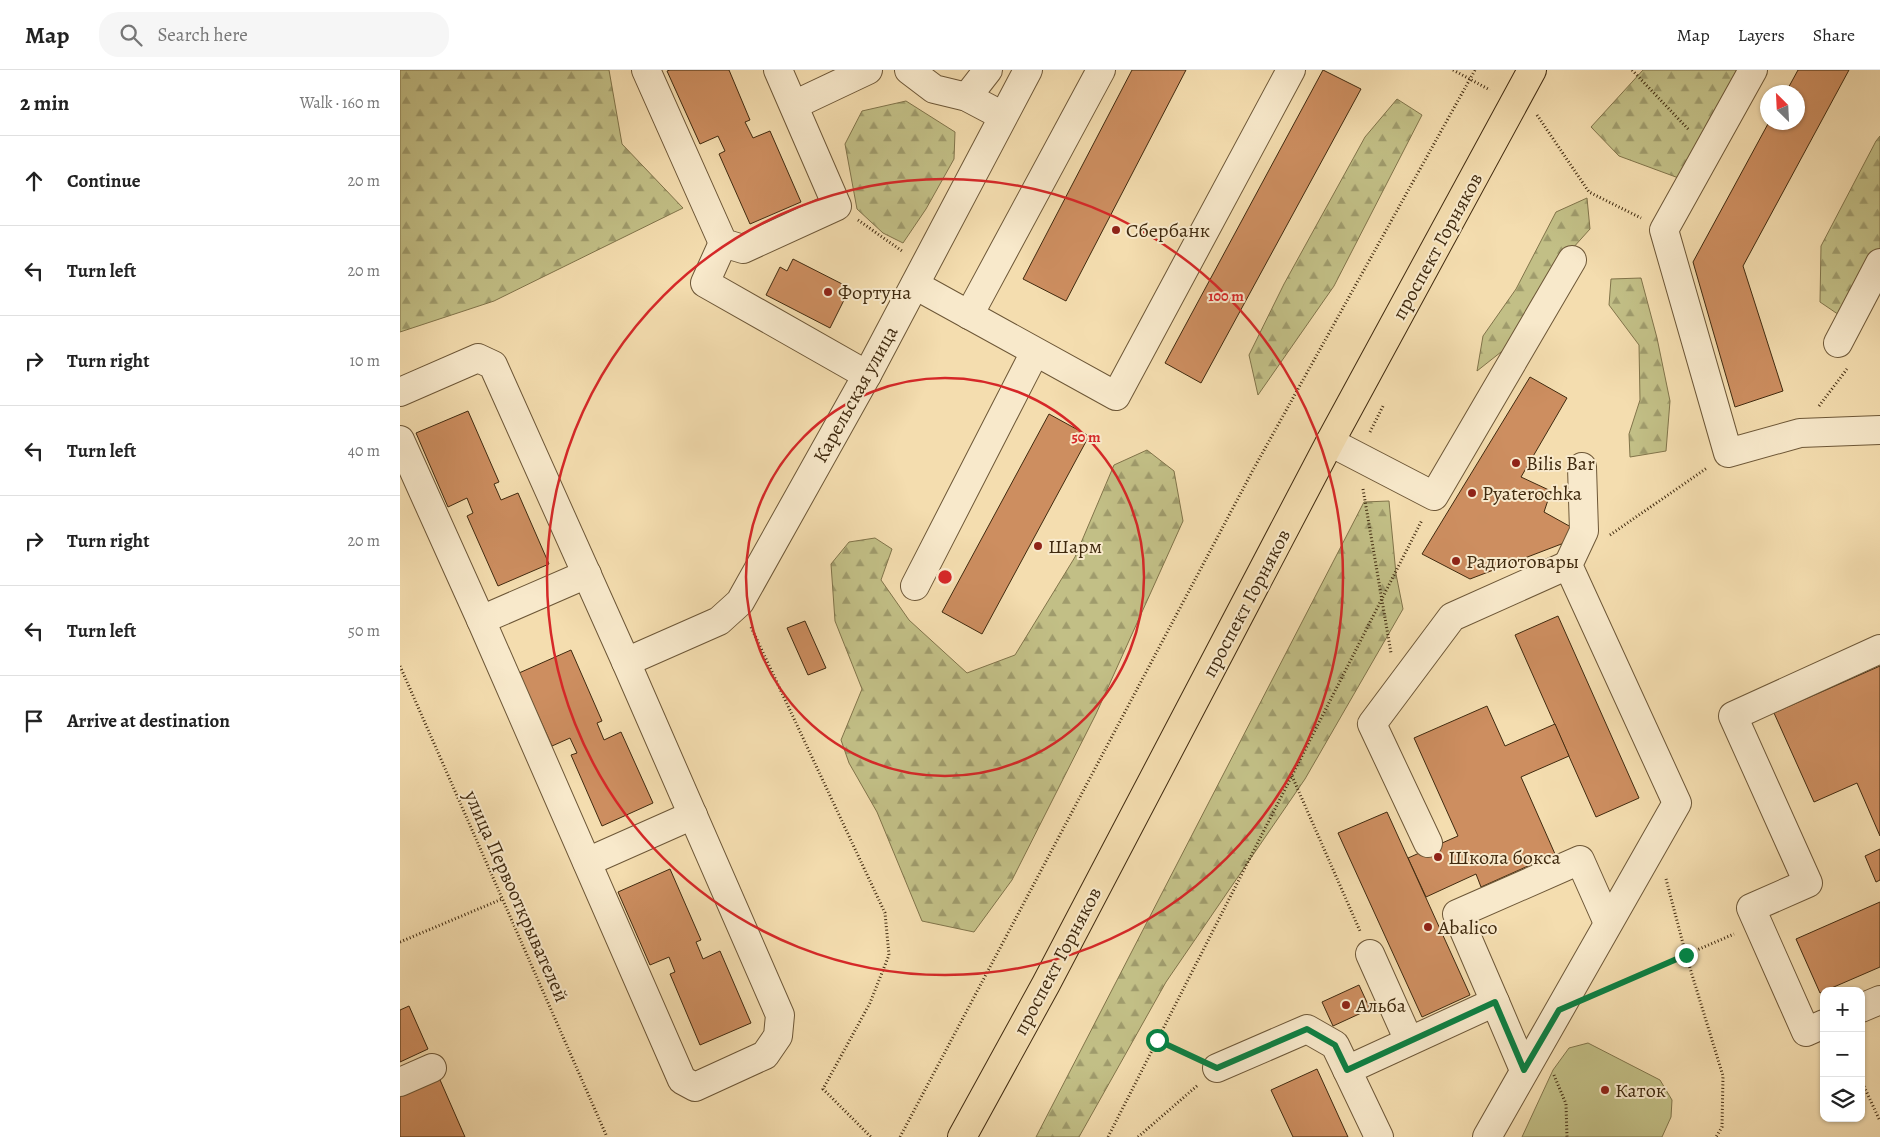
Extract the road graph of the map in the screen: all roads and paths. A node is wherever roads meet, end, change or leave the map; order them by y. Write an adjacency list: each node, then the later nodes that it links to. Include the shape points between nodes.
1 (646, 70): 24 (street)
2 (778, 70): 16 (street)
3 (868, 70): 16 (street)
4 (909, 70): 15 (street, via 934,89)
5 (988, 70): 15 (street)
6 (1028, 70): 19 (street, Карельская улица)
7 (1101, 70): 28 (street)
8 (1291, 70): 29 (street, via 1116,396)
9 (1453, 70): 14 (path)
10 (1476, 70): 14 (path)
11 (1532, 70): 18 (main road, проспект Горняков)
12 (1632, 70): 21 (path)
13 (1753, 70): 21 (street)
14 (1470, 80): 81 (path, via 1253,470)
15 (967, 97): 19 (street)
16 (794, 105): 22 (street)
17 (1541, 108): 18 (path)
18 (1526, 109): 20 (path); 23 (path, via 1589,192); 37 (main road, проспект Горняков)
19 (1003, 116): 27 (street, Карельская улица)
20 (1533, 124)
21 (1708, 150): 23 (street)
22 (837, 206): 24 (street, via 743,249); 27 (path)
23 (1664, 230): 38 (street)
24 (723, 243): 31 (street, via 705,283)
25 (1572, 260): 41 (street)
26 (1880, 262): 30 (street)
27 (920, 276): 28 (street); 31 (street, Карельская улица)
28 (969, 315): 29 (street)
29 (1035, 352): 45 (street)
30 (1844, 354): 35 (path)
31 (867, 375): 47 (street, Карельская улица)
32 (400, 392): 44 (street, via 478,358 493,366)
33 (1385, 403): 39 (path)
34 (1880, 430): 35 (street)
35 (1800, 433): 38 (street)
36 (400, 440): 48 (street)
37 (1330, 442): 39 (street); 82 (main road, проспект Горняков, via 1046,984)
38 (1728, 453): 42 (path)
39 (1357, 455): 41 (street); 46 (path)
40 (1582, 467): 43 (street, via 1584,531)
41 (1434, 496): 46 (path)
42 (1608, 537)
43 (1568, 565): 52 (street, via 1452,618); 55 (street, via 1677,803)
44 (587, 574): 48 (street); 50 (street)
45 (915, 586)
46 (1381, 600): 52 (path); 53 (path)
47 (740, 602): 50 (street, Карельская улица, via 719,621); 80 (path, via 885,913 888,955 870,1003 823,1088)
48 (481, 620): 57 (street)
49 (1880, 649): 60 (street, via 1733,716 1808,883 1751,908)
50 (626, 662): 54 (street)
51 (400, 666): 58 (path, улица Первооткрывателей)
52 (1397, 690): 56 (street, via 1372,724)
53 (1292, 775): 62 (path); 69 (path)
54 (693, 814): 57 (street); 57 (street, via 780,1015 778,1036 765,1055 695,1087 682,1080)
55 (1656, 840): 59 (street); 63 (path)
56 (1428, 843)
57 (587, 862)
58 (502, 899): 61 (path); 79 (path, улица Первооткрывателей)
59 (1608, 923): 65 (street, via 1580,860 1457,914); 67 (street)
60 (1758, 924): 63 (path); 68 (street, via 1806,1032)
61 (400, 942)
62 (1370, 954): 70 (street)
63 (1686, 955): 67 (path); 88 (path, via 1723,1076 1722,1126)
64 (1880, 1000): 66 (street)
65 (1495, 1002): 70 (street); 75 (street)
66 (1865, 1006)
67 (1559, 1010): 71 (street)
68 (1820, 1026)
69 (1157, 1040): 73 (path); 83 (path)
70 (1409, 1041): 74 (street)
71 (1540, 1042): 75 (street); 87 (path, via 1566,1104)
72 (432, 1068): 76 (street)
73 (1217, 1068): 74 (street, via 1307,1029 1335,1045); 84 (path)
74 (1347, 1070): 85 (street)
75 (1524, 1070): 86 (street)
76 (400, 1082)
77 (1865, 1089): 78 (path)
78 (1880, 1121)
79 (607, 1137)
80 (871, 1137)
81 (900, 1137)
82 (962, 1137)
83 (1108, 1137)
84 (1138, 1137)
85 (1378, 1137)
86 (1487, 1137)
87 (1567, 1137)
88 (1716, 1137)

